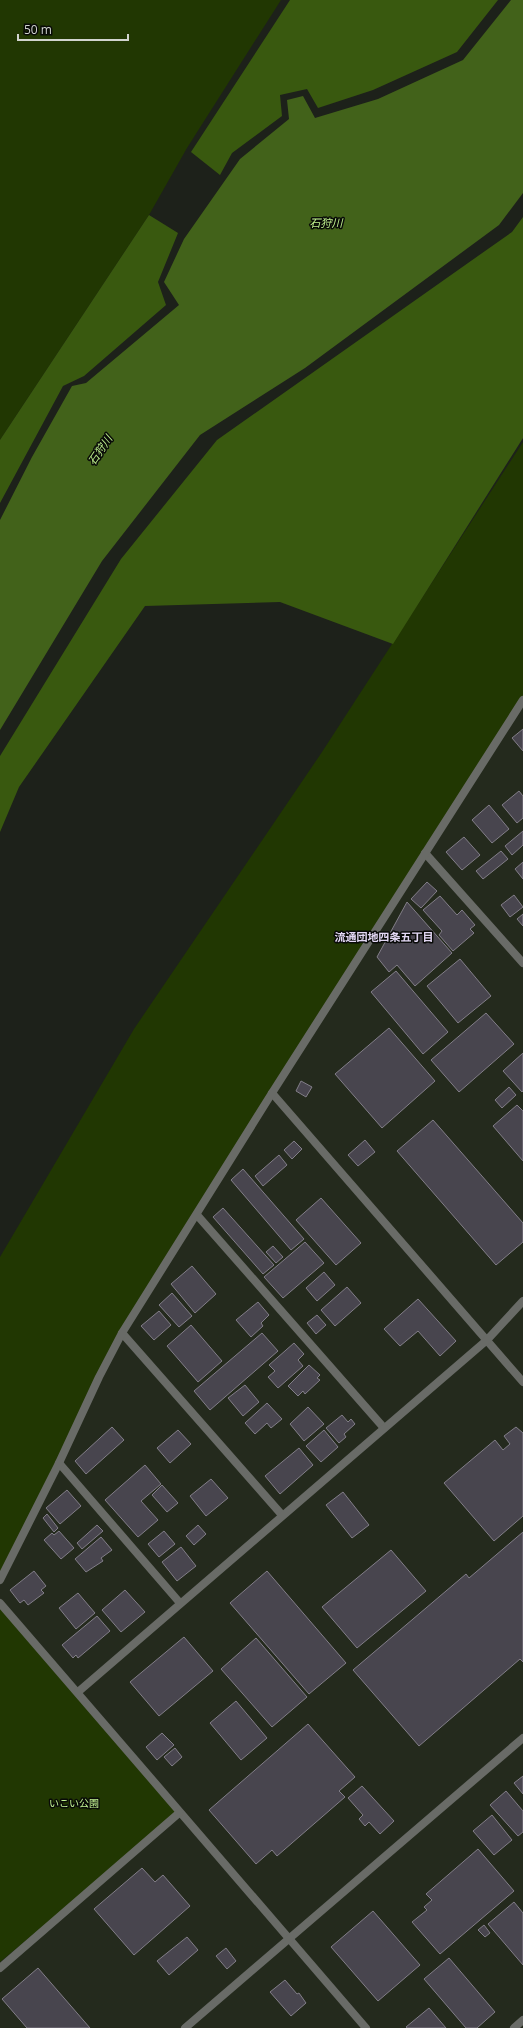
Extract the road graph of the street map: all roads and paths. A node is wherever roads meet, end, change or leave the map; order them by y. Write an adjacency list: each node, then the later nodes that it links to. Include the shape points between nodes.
1 (523, 700): 2 (street)
2 (425, 853): 3 (street); 4 (street)
3 (523, 963)
4 (272, 1093): 5 (street); 8 (street)
5 (197, 1215): 7 (street); 10 (street)
6 (523, 1301): 8 (street)
7 (122, 1333): 11 (street); 12 (street)
8 (487, 1340): 9 (street); 10 (street)
9 (523, 1382)
10 (384, 1428): 12 (street)
11 (59, 1463): 13 (street); 15 (street)
12 (282, 1515): 15 (street)
13 (0, 1580)
14 (0, 1603): 16 (street)
15 (180, 1603): 16 (street)
16 (78, 1692): 18 (street)
17 (523, 1738): 19 (street)
18 (179, 1813): 19 (street); 20 (street)
19 (289, 1939): 22 (street); 23 (street)
20 (0, 1968)
21 (523, 2020): 24 (street)
22 (185, 2028)
23 (366, 2028)
24 (514, 2028)

